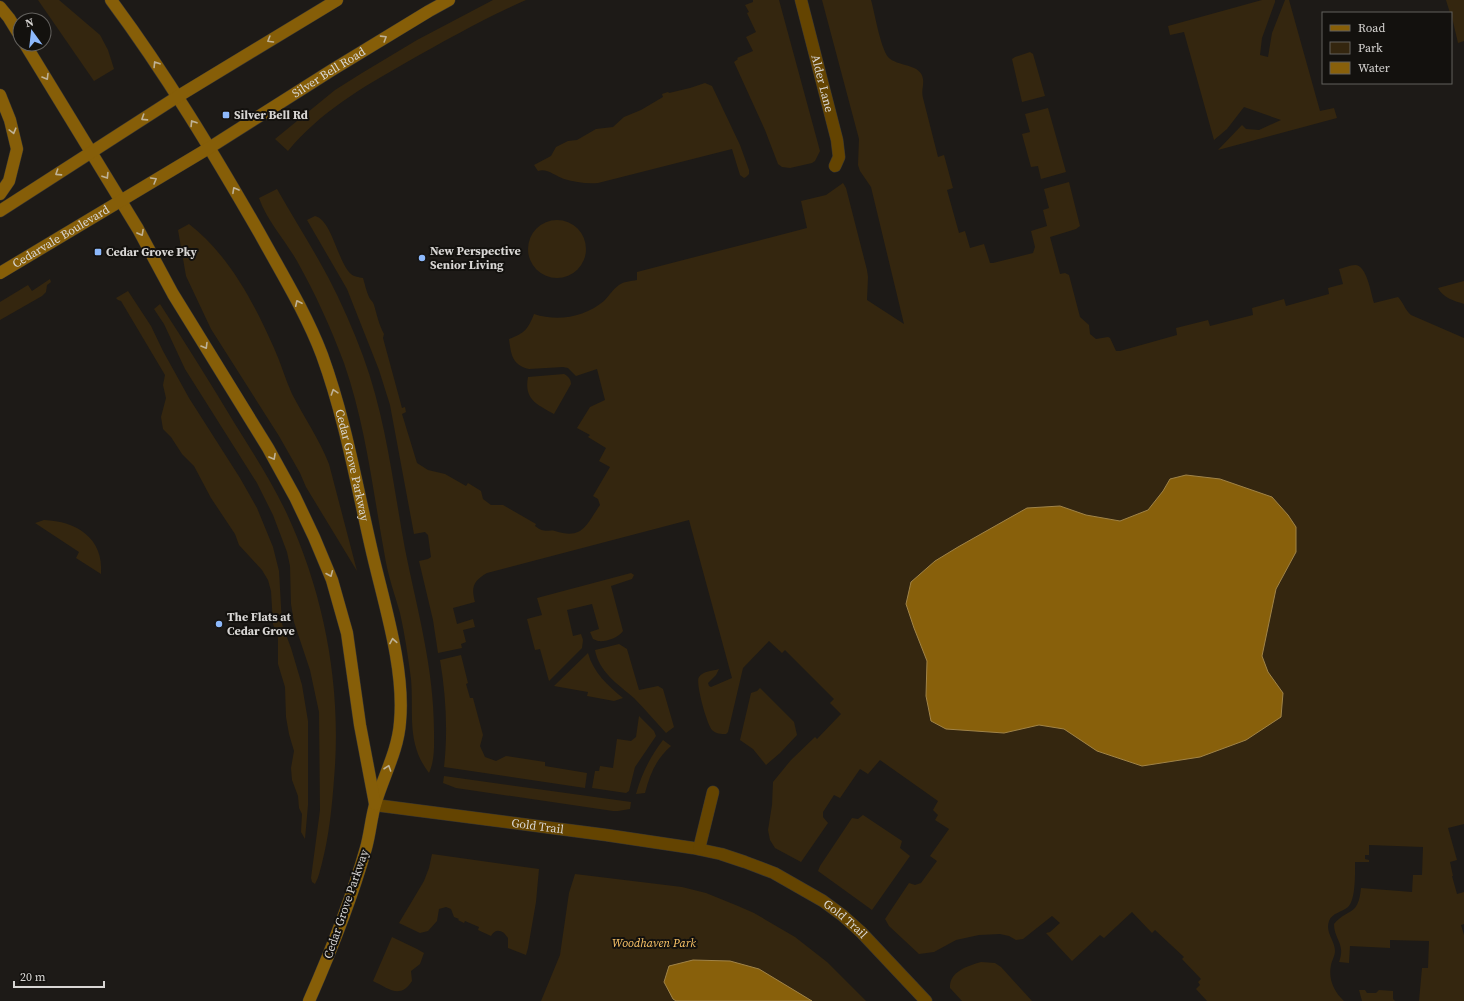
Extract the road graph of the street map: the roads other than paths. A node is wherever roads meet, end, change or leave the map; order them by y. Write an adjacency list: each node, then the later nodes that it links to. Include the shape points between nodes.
1 (110, 0): 9 (street, one-way to 1, via 143,44)
2 (337, 0): 9 (street, one-way to 9)
3 (449, 0): 10 (street, Silver Bell Road, one-way to 3, via 338,66)
4 (801, 0): 12 (street, Alder Lane, via 837,140 839,157)
5 (0, 8): 6 (street)
6 (12, 23)
7 (30, 52): 11 (street, one-way to 11)
8 (0, 95): 13 (street, one-way to 13, via 10,120 17,149 9,181)
9 (177, 97): 10 (street, one-way to 9); 11 (street, one-way to 11)
10 (209, 148): 14 (street, Silver Bell Road, one-way to 10); 18 (street, Cedar Grove Parkway, one-way to 10, via 398,740 401,719 400,695 393,638 342,418 321,353 294,295)
11 (91, 152): 14 (street, one-way to 14); 15 (street, one-way to 15)
12 (835, 166)
13 (0, 194)
14 (120, 200): 16 (street, Cedarvale Boulevard); 18 (street, Cedar Grove Parkway, one-way to 18, via 173,294 268,448 314,537 332,580 347,633)
15 (0, 211)
16 (0, 273)
17 (713, 792): 19 (street)
18 (375, 805): 19 (street, Gold Trail); 20 (street, Cedar Grove Parkway, via 356,880 330,953)
19 (699, 849): 21 (street, Gold Trail, via 774,873 823,901 861,932)
20 (309, 1001)
21 (926, 1001)

